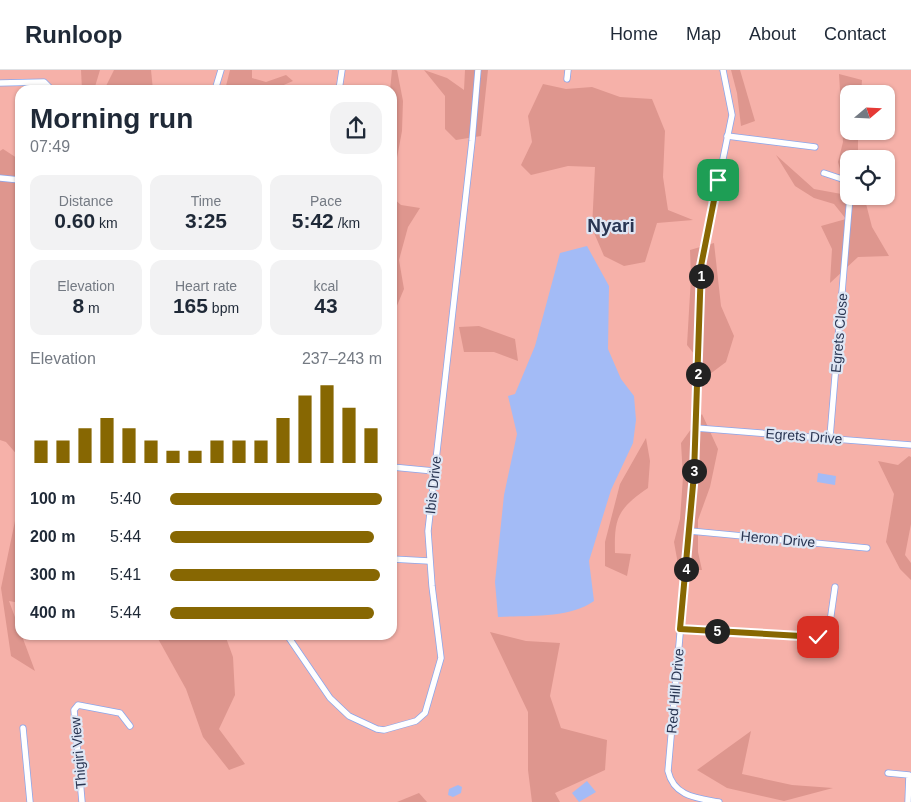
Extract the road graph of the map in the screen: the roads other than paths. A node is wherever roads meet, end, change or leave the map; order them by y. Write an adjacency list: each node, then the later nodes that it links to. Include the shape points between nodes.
1 (221, 70): 9 (street)
2 (342, 70): 10 (street)
3 (478, 70): 22 (street, Ibis Drive)
4 (568, 70): 6 (street)
5 (723, 70): 11 (street, Red Hill Drive, via 732,115)
6 (567, 79)
7 (0, 82): 8 (street, via 44,82)
8 (49, 85)
9 (216, 85)
10 (340, 85)
11 (728, 136): 12 (street); 18 (street, Red Hill Drive, via 701,266)
12 (815, 147)
13 (824, 173): 15 (street)
14 (0, 178): 16 (street)
15 (840, 178)
16 (15, 180)
17 (849, 205): 19 (street, Egrets Close)
18 (696, 428): 19 (street, Egrets Drive); 23 (street, Red Hill Drive)
19 (830, 437): 20 (street, Egrets Drive)
20 (911, 445)
21 (397, 468): 22 (street)
22 (434, 472): 26 (street, Ibis Drive, via 428,532)
23 (690, 531): 24 (street, Heron Drive); 28 (street, Red Hill Drive)
24 (867, 548)
25 (397, 559): 26 (street)
26 (429, 561): 29 (street, Ibis Drive, via 441,658 425,713 416,721 384,730 349,716 330,698)
27 (835, 587): 28 (street, via 828,629 818,637)
28 (680, 629): 35 (street, Red Hill Drive, via 668,771 672,784 679,791)
29 (290, 640)
30 (130, 726): 34 (street, Thigiri View, via 120,713 78,705 74,710)
31 (23, 728): 33 (street)
32 (888, 773): 36 (street, via 909,776)
33 (30, 802)
34 (82, 802)
35 (719, 802)
36 (908, 802)

